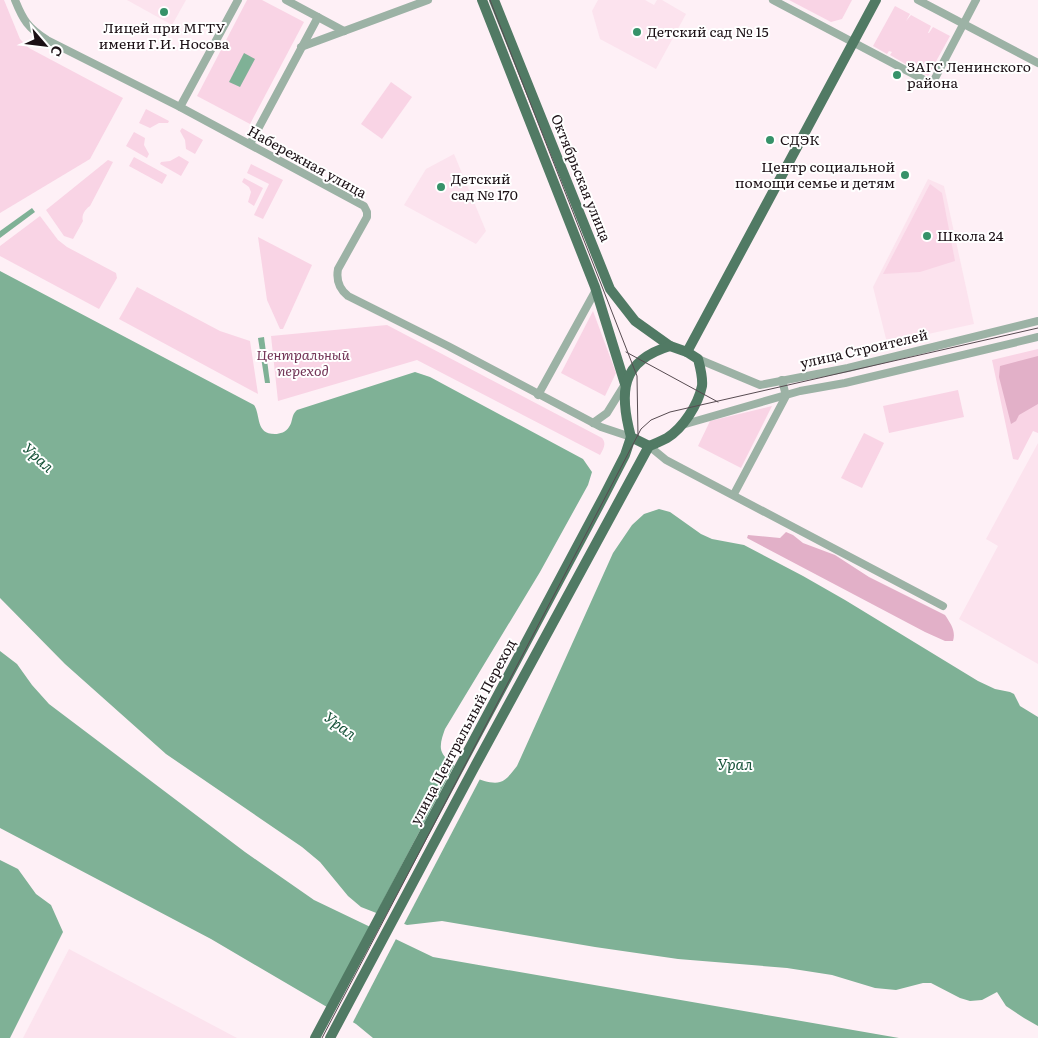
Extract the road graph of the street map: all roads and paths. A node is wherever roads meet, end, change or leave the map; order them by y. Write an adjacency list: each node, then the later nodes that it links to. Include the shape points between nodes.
1 (15, 0): 17 (street, Набережная улица, via 23,20 32,31)
2 (238, 0): 17 (street)
3 (286, 0): 11 (street)
4 (428, 0): 13 (street)
5 (482, 0): 19 (main road, Октябрьская улица)
6 (494, 0): 22 (main road, Октябрьская улица, via 610,289 635,321)
7 (774, 0): 14 (street)
8 (876, 0): 14 (main road)
9 (918, 0): 12 (street)
10 (976, 0): 12 (street)
11 (318, 17): 13 (street); 15 (street)
12 (964, 24): 14 (street, via 932,84); 16 (street)
13 (344, 31): 15 (street)
14 (853, 42): 23 (main road)
15 (301, 47): 18 (street)
16 (1038, 63)
17 (180, 107): 18 (street, Набережная улица)
18 (250, 144): 27 (street, Набережная улица, via 366,208 365,222 338,269 338,283 344,294)
19 (596, 290): 26 (main road, Октябрьская улица); 27 (street)
20 (1038, 321): 25 (street, улица Строителей, via 848,368)
21 (1038, 337): 28 (street, улица Строителей)
22 (670, 346): 23 (main road); 26 (main road, via 641,359)
23 (687, 352): 24 (main road)
24 (698, 359): 25 (street, улица Строителей, via 760,385); 30 (main road, via 702,386 695,406)
25 (782, 380): 28 (street)
26 (625, 384): 29 (street, via 608,413); 31 (main road, via 624,414)
27 (538, 395): 29 (street, Набережная улица)
28 (786, 396): 30 (street, улица Строителей); 33 (street)
29 (592, 423): 31 (street, Набережная улица)
30 (682, 424): 32 (main road, via 668,437)
31 (631, 437): 32 (main road); 36 (main road, улица Центральный Переход, via 611,482)
32 (649, 446): 33 (street, via 666,460); 35 (main road, улица Центральный Переход)
33 (734, 494): 34 (street)
34 (943, 606)
35 (332, 1035)
36 (315, 1038)

